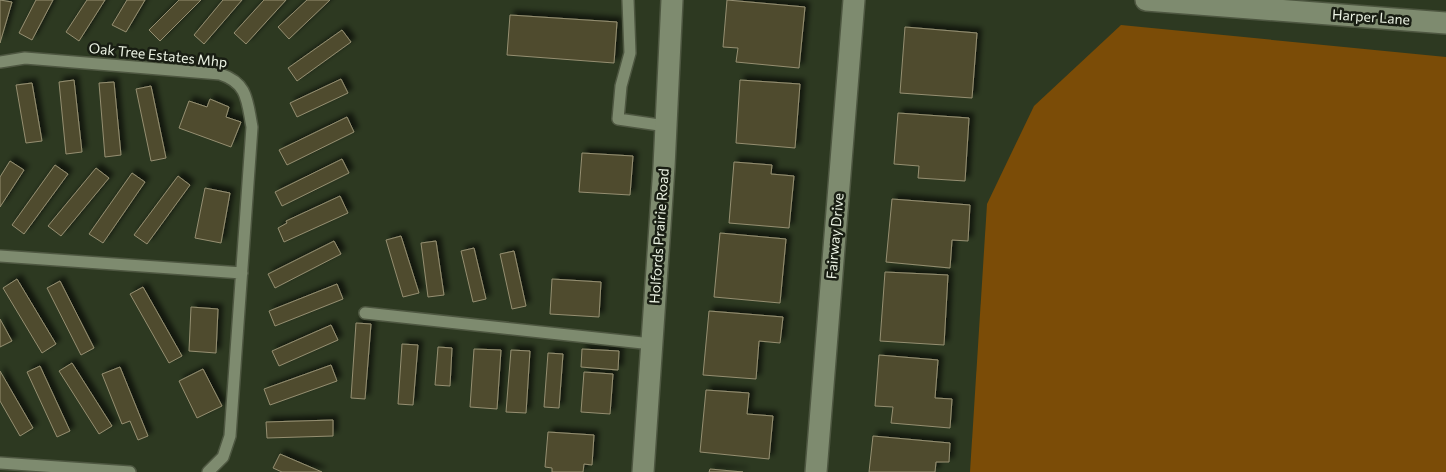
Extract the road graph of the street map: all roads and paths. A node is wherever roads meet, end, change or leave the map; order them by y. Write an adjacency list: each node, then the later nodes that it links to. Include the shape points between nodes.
1 (628, 0): 7 (lane, via 630,53 621,86 618,119)
2 (672, 0): 7 (street, Holfords Prairie Road)
3 (854, 0): 16 (street, Fairway Drive)
4 (1146, 0): 5 (street, Harper Lane)
5 (1446, 23)
6 (0, 62): 9 (lane, Oak Tree Estates Mhp, via 25,58 91,62 220,74 234,79 245,94 252,127)
7 (666, 126): 11 (street, Holfords Prairie Road)
8 (0, 256): 9 (lane)
9 (242, 273): 14 (lane, Oak Tree Estates Mhp, via 230,436 223,457)
10 (365, 314): 11 (lane)
11 (652, 344): 15 (street, Holfords Prairie Road)
12 (0, 463): 13 (lane)
13 (130, 472)
14 (208, 472)
15 (643, 472)
16 (816, 472)

